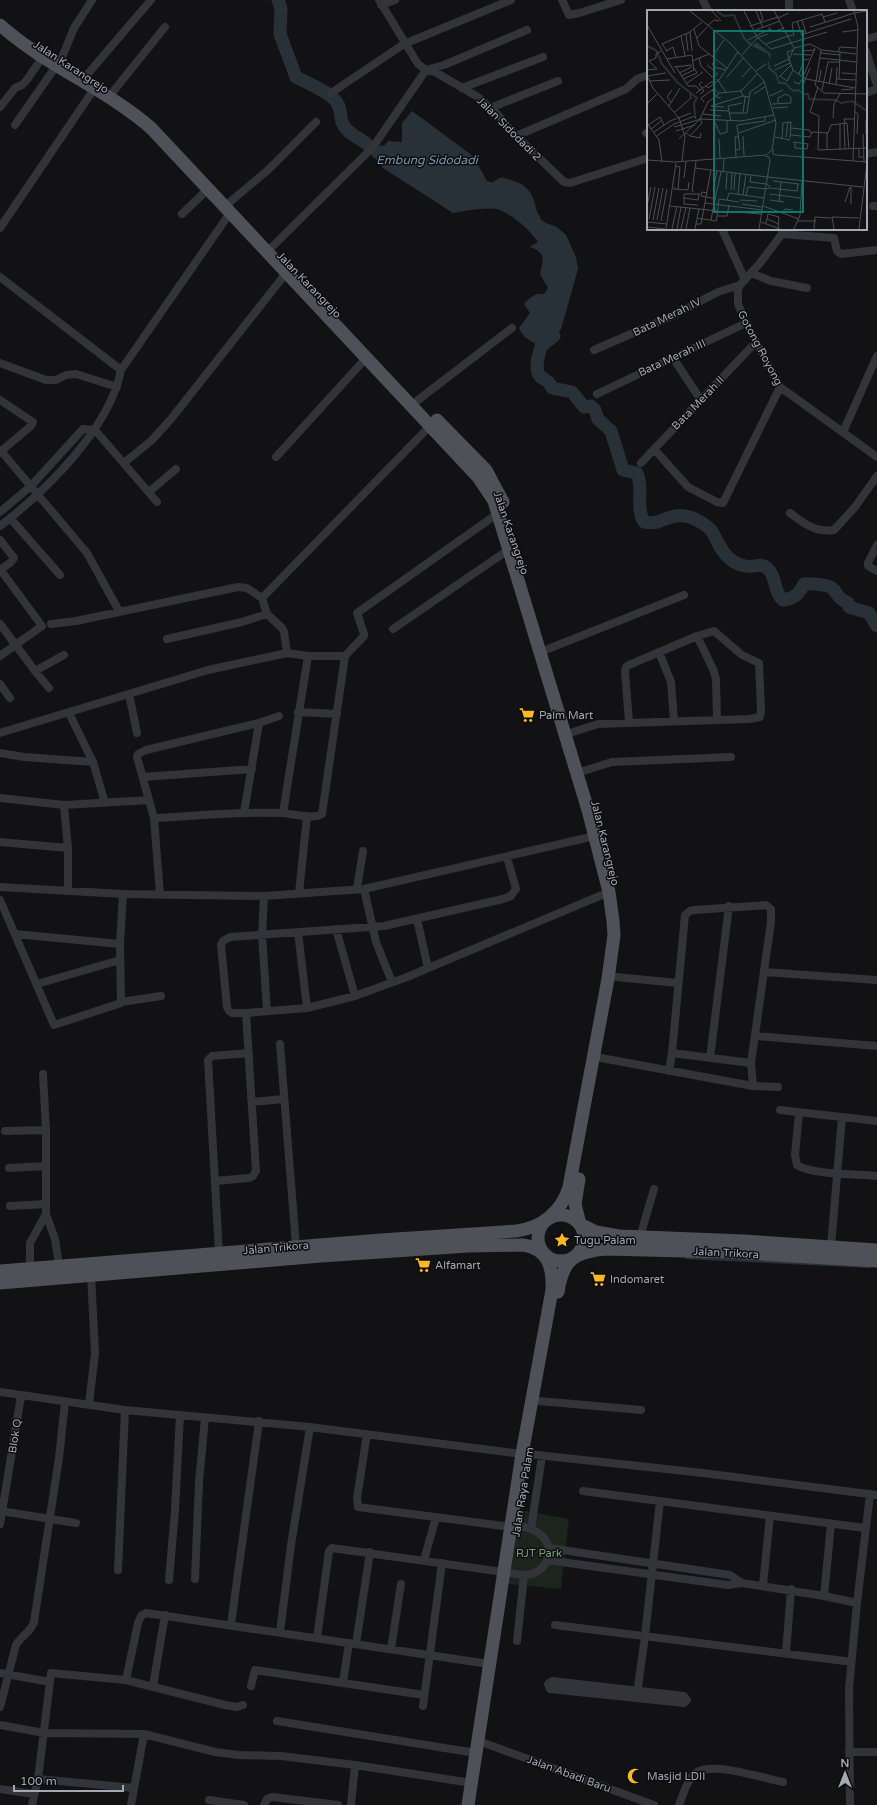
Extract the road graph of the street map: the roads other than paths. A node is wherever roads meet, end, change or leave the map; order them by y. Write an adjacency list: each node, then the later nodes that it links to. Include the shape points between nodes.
1 (92, 0): 22 (street, via 74,28)
2 (151, 0): 25 (street)
3 (395, 0): 9 (street)
4 (511, 0): 18 (street)
5 (562, 0): 6 (street, via 569,15)
6 (621, 0)
7 (703, 0): 10 (street)
8 (849, 0): 11 (street)
9 (380, 2): 18 (street, Jalan Sidodadi 2)
10 (708, 10)
11 (853, 10)
12 (0, 16): 22 (main road, Jalan Karangrejo)
13 (0, 25): 21 (main road, Jalan Karangrejo)
14 (165, 27): 31 (street)
15 (527, 30): 23 (street)
16 (877, 36): 17 (street)
17 (867, 39)
18 (404, 44): 23 (street, Jalan Sidodadi 2, via 418,64); 32 (street)
19 (867, 53): 27 (street)
20 (543, 57): 28 (street)
21 (42, 58): 22 (main road, Jalan Karangrejo); 34 (street, via 26,81 15,88)
22 (59, 63): 25 (main road, Jalan Karangrejo); 29 (main road, Jalan Karangrejo); 37 (street)
23 (426, 70): 28 (street, Jalan Sidodadi 2, via 435,72); 48 (street, via 373,147)
24 (647, 75): 38 (street, via 637,79 626,89)
25 (86, 76): 31 (main road, Jalan Karangrejo)
26 (558, 81): 35 (street)
27 (877, 86)
28 (462, 88): 35 (street, Jalan Sidodadi 2)
29 (94, 89): 42 (main road, Jalan Karangrejo, via 151,128); 45 (street)
30 (877, 89): 33 (street)
31 (112, 93): 43 (main road, Jalan Karangrejo, via 158,127)
32 (331, 93)
33 (867, 93)
34 (0, 107)
35 (490, 108): 38 (street, Jalan Sidodadi 2)
36 (316, 122): 43 (street)
37 (15, 124)
38 (516, 136): 41 (street, Jalan Sidodadi 2, via 566,183)
39 (877, 152): 40 (street)
40 (867, 154)
41 (647, 158)
42 (209, 188): 43 (main road, Jalan Karangrejo); 44 (street)
43 (230, 208): 48 (main road, Jalan Karangrejo); 50 (main road, Jalan Karangrejo); 63 (street)
44 (182, 214)
45 (0, 228)
46 (722, 230): 53 (street)
47 (782, 232): 49 (street, via 834,238 837,251 841,254); 51 (street)
48 (272, 247): 64 (main road, Jalan Karangrejo)
49 (877, 250)
50 (286, 272): 60 (main road, Jalan Karangrejo); 78 (street, via 171,419 152,440)
51 (752, 273): 53 (street); 54 (street, via 771,281)
52 (0, 277): 63 (street)
53 (742, 283): 55 (street, Gotong Royong, via 737,299); 58 (street, Bata Merah IV)
54 (807, 288)
55 (746, 323): 57 (street, Gotong Royong); 61 (street, Bata Merah III)
56 (512, 328): 68 (street)
57 (756, 343): 66 (street, Gotong Royong); 69 (street, Bata Merah II)
58 (594, 350)
59 (877, 356): 73 (street)
60 (367, 357): 64 (main road, Jalan Karangrejo); 76 (street)
61 (673, 358): 67 (street, Bata Merah III); 69 (street)
62 (0, 363): 65 (street, via 46,380 76,374)
63 (121, 370): 65 (street)
64 (397, 384): 68 (main road, Jalan Karangrejo); 71 (main road, Jalan Karangrejo)
65 (117, 387): 72 (street)
66 (780, 387): 73 (street, Gotong Royong); 74 (street, via 723,503 688,487)
67 (598, 394)
68 (418, 400): 98 (main road, Jalan Karangrejo, via 486,470 501,497)
69 (701, 400): 74 (street, Bata Merah II)
70 (2, 403): 75 (street, via 33,422)
71 (431, 425): 88 (main road, Jalan Karangrejo, via 478,477 494,501); 99 (street)
72 (95, 430): 78 (street); 82 (street, via 83,429); 84 (street)
73 (842, 432): 77 (street, Gotong Royong)
74 (654, 449): 79 (street, Bata Merah II)
75 (1, 451): 82 (street)
76 (276, 457)
77 (877, 457)
78 (124, 463): 83 (street)
79 (641, 463)
80 (176, 469): 83 (street)
81 (877, 476): 87 (street, via 855,507 834,530 810,527)
82 (31, 486): 84 (street); 86 (street)
83 (149, 492): 85 (street)
84 (39, 494): 89 (street); 100 (street, via 87,553)
85 (157, 502)
86 (0, 512)
87 (790, 513)
88 (497, 514): 93 (main road, Jalan Karangrejo); 114 (street, via 361,610 357,616 364,636)
89 (10, 518): 90 (street); 96 (street)
90 (0, 526)
91 (0, 540): 94 (street, via 14,558)
92 (877, 545): 95 (street, via 868,563 868,566)
93 (508, 550): 98 (main road, Jalan Karangrejo); 104 (street)
94 (0, 569): 107 (street, via 42,626)
95 (877, 571)
96 (60, 575)
97 (684, 595): 108 (street)
98 (527, 597): 108 (main road, Jalan Karangrejo); 135 (main road, Jalan Karangrejo)
99 (262, 598): 100 (street, via 243,586); 101 (street)
100 (119, 610): 103 (street, via 76,621)
101 (267, 614): 106 (street); 110 (street, via 282,628)
102 (0, 624): 107 (street)
103 (51, 624)
104 (393, 629)
105 (697, 636): 109 (street); 124 (street, via 716,679); 124 (street, via 716,632 742,655 757,661 759,665 760,717)
106 (167, 639)
107 (16, 645): 112 (street); 115 (street)
108 (548, 650): 129 (main road, Jalan Karangrejo)
109 (659, 652): 125 (street, via 671,682); 127 (street, via 625,669)
110 (287, 653): 113 (street); 118 (street, via 208,670)
111 (64, 654): 115 (street)
112 (0, 656)
113 (308, 656): 114 (street); 120 (street)
114 (345, 656): 122 (street)
115 (35, 671): 117 (street)
116 (0, 684): 119 (street)
117 (49, 688)
118 (129, 694): 121 (street); 130 (street)
119 (10, 698)
120 (298, 712): 122 (street); 142 (street)
121 (69, 713): 128 (street); 133 (street)
122 (337, 714): 143 (street, via 324,808 320,816)
123 (279, 716): 126 (street)
124 (717, 720): 125 (street)
125 (674, 721): 127 (street)
126 (259, 723): 134 (street); 136 (street, via 140,752 137,757)
127 (629, 723): 129 (street, via 598,724)
128 (0, 732)
129 (573, 732): 135 (main road, Jalan Karangrejo)
130 (137, 733)
131 (0, 753): 133 (street)
132 (731, 757): 135 (street, via 612,762)
133 (93, 762): 139 (street)
134 (252, 769): 136 (street); 141 (street)
135 (581, 772): 145 (main road, Jalan Karangrejo); 170 (main road, Jalan Karangrejo, via 597,809 617,892 622,929)
136 (143, 777): 138 (street)
137 (0, 798): 140 (street)
138 (149, 800): 139 (street); 144 (street)
139 (105, 803): 140 (street)
140 (64, 805): 147 (street)
141 (244, 813): 142 (street); 144 (street)
142 (283, 814): 143 (street)
143 (307, 816): 154 (street)
144 (154, 818): 156 (street)
145 (595, 836): 149 (street); 153 (main road, Jalan Karangrejo)
146 (0, 842): 147 (street)
147 (68, 848): 152 (street)
148 (363, 851): 151 (street)
149 (507, 857): 151 (street); 160 (street, via 516,889 511,896)
150 (0, 887): 152 (street)
151 (360, 889): 154 (street); 161 (street)
152 (68, 891): 155 (street)
153 (609, 892): 168 (street); 210 (main road, Jalan Karangrejo, via 614,935 608,979 569,1187 561,1206)
154 (299, 893): 157 (street)
155 (123, 894): 156 (street); 166 (street)
156 (160, 895): 157 (street)
157 (264, 896): 165 (street)
158 (0, 900): 164 (street)
159 (729, 906): 169 (street, via 761,904 771,908); 173 (street, via 690,911 685,915); 187 (street)
160 (417, 919): 161 (street); 168 (street)
161 (372, 927): 162 (street); 172 (street)
162 (336, 929): 163 (street); 176 (street)
163 (298, 932): 165 (street); 178 (street)
164 (14, 934): 166 (street); 174 (street)
165 (262, 934): 179 (street); 180 (street, via 230,937 223,940 221,946 228,1010 232,1013)
166 (120, 944): 167 (street)
167 (120, 960): 174 (street); 177 (street)
168 (428, 968): 172 (street)
169 (764, 972): 171 (street); 181 (street)
170 (616, 976): 173 (street); 186 (main road, Jalan Karangrejo)
171 (877, 980)
172 (392, 982): 176 (street)
173 (678, 983): 185 (street)
174 (37, 984): 177 (street, via 54,1025 119,1005)
175 (161, 996): 177 (street)
176 (355, 996): 178 (street)
177 (121, 1002)
178 (306, 1008): 179 (street)
179 (267, 1011): 180 (street)
180 (246, 1013): 184 (street)
181 (756, 1036): 183 (street); 188 (street)
182 (280, 1044): 193 (street)
183 (877, 1046)
184 (249, 1053): 194 (street); 205 (street, via 212,1056 208,1060)
185 (672, 1053): 187 (street); 189 (street)
186 (601, 1058): 189 (street); 211 (main road, Jalan Karangrejo, via 575,1204)
187 (710, 1058): 188 (street)
188 (752, 1063): 191 (street)
189 (669, 1071): 191 (street)
190 (43, 1074): 199 (street)
191 (753, 1086): 192 (street)
192 (778, 1087)
193 (284, 1100): 194 (street); 213 (street)
194 (252, 1102): 205 (street, via 256,1173 249,1178)
195 (780, 1110): 196 (street)
196 (799, 1113): 197 (street); 203 (street, via 795,1155 797,1165)
197 (842, 1118): 198 (street); 203 (street)
198 (877, 1121)
199 (46, 1130): 200 (street); 201 (street)
200 (5, 1131)
201 (46, 1166): 202 (street); 207 (street)
202 (9, 1168)
203 (837, 1173): 204 (street); 214 (street)
204 (877, 1176)
205 (215, 1181): 216 (street)
206 (654, 1189): 212 (street)
207 (46, 1204): 208 (street); 209 (street)
208 (10, 1206)
209 (46, 1214): 220 (street, via 55,1239); 221 (street, via 30,1243)
210 (549, 1218): 211 (main road, via 569,1216); 213 (main road, Jalan Trikora, via 532,1229 516,1231); 217 (main road, via 540,1228 538,1235 538,1242)
211 (580, 1224): 212 (main road, Jalan Trikora, via 608,1235); 218 (main road, via 583,1245)
212 (640, 1237): 214 (main road, Jalan Trikora)
213 (296, 1246): 216 (main road, Jalan Trikora)
214 (831, 1246): 215 (main road, Jalan Trikora)
215 (877, 1250)
216 (219, 1253): 220 (main road, Jalan Trikora)
217 (544, 1254): 218 (main road, via 556,1261); 224 (main road, Jalan Trikora, via 530,1246 483,1245); 238 (main road, Jalan Raya Palam, via 551,1269 552,1290)
218 (575, 1256): 219 (main road, Jalan Trikora, via 597,1250 621,1249); 228 (main road, Jalan Raya Palam, via 563,1268 560,1277)
219 (877, 1261)
220 (59, 1265): 221 (main road, Jalan Trikora)
221 (30, 1268): 223 (main road, Jalan Trikora)
222 (0, 1271): 223 (main road, Jalan Trikora)
223 (15, 1275): 224 (main road, Jalan Trikora); 225 (main road, Jalan Trikora)
224 (91, 1275): 230 (street, via 95,1353)
225 (0, 1283)
226 (0, 1392): 227 (street)
227 (22, 1396): 229 (street); 243 (street, Blok Q)
228 (539, 1401): 232 (street); 238 (main road, Jalan Raya Palam)
229 (66, 1402): 230 (street); 246 (street)
230 (89, 1404): 231 (street)
231 (126, 1410): 233 (street); 259 (street)
232 (641, 1410)
233 (180, 1415): 234 (street); 263 (street)
234 (205, 1418): 235 (street); 262 (street, via 199,1482)
235 (259, 1421): 236 (street); 271 (street)
236 (310, 1427): 237 (street); 273 (street)
237 (367, 1434): 238 (street); 245 (street, via 356,1498 358,1507)
238 (525, 1454): 239 (street); 250 (main road, Jalan Raya Palam)
239 (542, 1456): 241 (street); 252 (street)
240 (583, 1491): 242 (street)
241 (873, 1494): 251 (street)
242 (660, 1501): 244 (street); 257 (street)
243 (1, 1511): 246 (street); 248 (street, Blok Q)
244 (770, 1516): 249 (street); 266 (street)
245 (436, 1517): 250 (street); 255 (street)
246 (50, 1519): 247 (street); 283 (street, via 32,1626 20,1638)
247 (76, 1523)
248 (0, 1524)
249 (831, 1524): 251 (street); 268 (street)
250 (514, 1526): 252 (street); 260 (main road, Jalan Raya Palam)
251 (865, 1528): 269 (street)
252 (531, 1529): 253 (street, via 545,1539)
253 (549, 1548): 256 (street); 257 (street)
254 (370, 1552): 255 (street); 275 (street, via 330,1549); 277 (street)
255 (424, 1560): 258 (street)
256 (548, 1560): 260 (street, via 540,1571 530,1575); 261 (street)
257 (653, 1562): 261 (street); 264 (street, via 730,1575)
258 (442, 1563): 260 (street); 280 (street)
259 (118, 1570)
260 (513, 1573): 276 (street); 282 (main road, Jalan Raya Palam); 298 (main road, Jalan Raya Palam)
261 (652, 1575): 264 (street, via 728,1585); 274 (street)
262 (195, 1579)
263 (169, 1580)
264 (742, 1582): 266 (street)
265 (401, 1584): 278 (street)
266 (763, 1585): 267 (street)
267 (791, 1589): 268 (street); 279 (street)
268 (824, 1596): 269 (street)
269 (857, 1603): 299 (street, via 849,1689)
270 (165, 1615): 271 (street); 284 (street, via 146,1613 141,1616); 287 (street)
271 (231, 1624): 273 (street)
272 (556, 1624): 274 (street)
273 (280, 1632): 275 (street)
274 (646, 1636): 279 (street); 289 (street)
275 (317, 1638): 277 (street)
276 (517, 1641)
277 (353, 1643): 278 (street); 286 (street)
278 (391, 1649): 280 (street)
279 (786, 1653): 281 (street)
280 (429, 1655): 282 (street); 290 (street)
281 (845, 1661)
282 (489, 1664): 298 (main road, Jalan Raya Palam)
283 (4, 1674): 285 (street); 293 (street)
284 (126, 1680): 285 (street, via 51,1673); 287 (street)
285 (50, 1682): 296 (street)
286 (343, 1682): 288 (street, via 256,1670); 290 (street)
287 (153, 1686): 291 (street, via 230,1706)
288 (251, 1686)
289 (637, 1694): 289 (street, via 684,1696 687,1700 684,1703); 289 (street, via 552,1689 548,1688 548,1684 552,1681)
290 (424, 1695): 292 (street)
291 (243, 1705)
292 (423, 1706)
293 (0, 1707)
294 (277, 1721): 298 (street, Jalan Abadi Baru)
295 (0, 1726): 296 (street)
296 (44, 1734): 297 (street); 302 (street)
297 (144, 1734): 301 (street, via 216,1752 281,1756); 305 (street)
298 (480, 1748): 304 (main road, Jalan Raya Palam); 317 (main road, Jalan Raya Palam); 318 (street, Jalan Abadi Baru)
299 (849, 1752): 300 (street); 320 (street)
300 (877, 1752)
301 (355, 1765): 304 (street); 315 (street)
302 (38, 1779): 305 (street); 307 (street)
303 (782, 1782): 319 (street, via 721,1768 699,1771 691,1778)
304 (472, 1783): 316 (main road, Jalan Raya Palam)
305 (134, 1788): 311 (street)
306 (0, 1789): 307 (street)
307 (34, 1794): 310 (street)
308 (209, 1800): 312 (street)
309 (310, 1803): 313 (street, via 270,1797); 314 (street)
310 (32, 1805)
311 (131, 1805)
312 (244, 1805)
313 (264, 1805)
314 (338, 1805)
315 (351, 1805)
316 (468, 1805)
317 (475, 1805)
318 (654, 1805)
319 (679, 1805)
320 (850, 1805)

